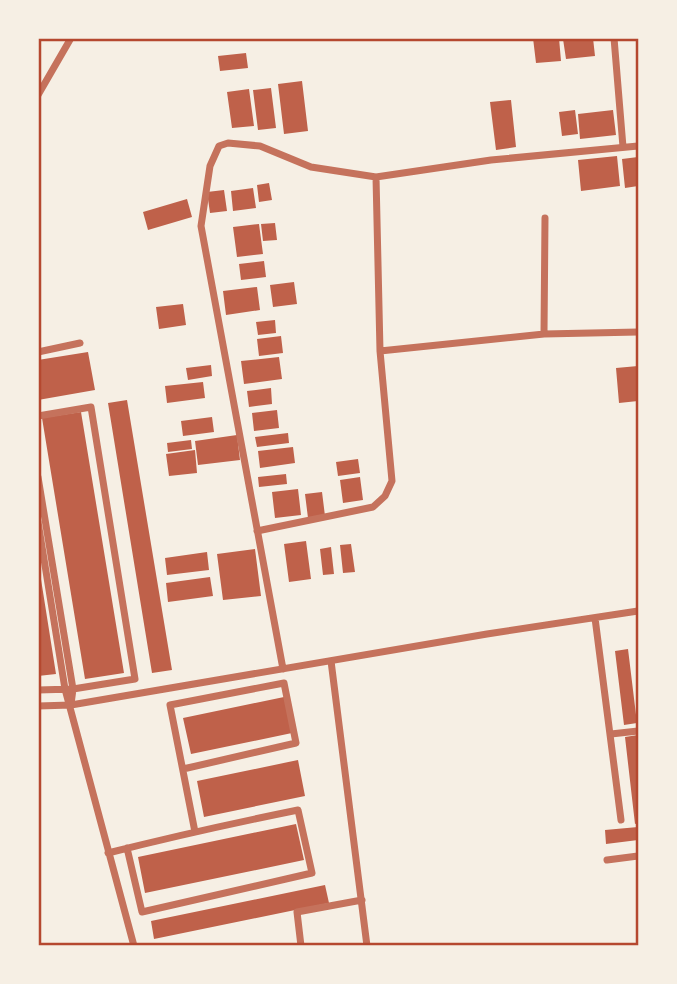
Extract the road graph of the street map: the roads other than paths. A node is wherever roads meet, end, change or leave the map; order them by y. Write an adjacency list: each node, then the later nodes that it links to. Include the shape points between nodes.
1 (71, 38): 3 (street)
2 (614, 38): 4 (street)
3 (38, 94)
4 (624, 146): 5 (street); 6 (street)
5 (639, 146)
6 (376, 177): 11 (street); 16 (street, via 310,167 260,146 228,143 219,146 209,166 201,226)
7 (545, 218): 9 (street)
8 (639, 332): 9 (street)
9 (544, 334): 11 (street)
10 (80, 343): 12 (street)
11 (380, 351): 16 (street, via 392,481 385,496 373,507)
12 (38, 352)
13 (38, 416): 22 (street, via 91,407 135,679)
14 (38, 477): 17 (street)
15 (38, 522): 17 (street)
16 (257, 531): 21 (street)
17 (45, 540): 22 (street)
18 (639, 611): 19 (street)
19 (595, 618): 20 (street); 27 (street)
20 (331, 661): 21 (street); 35 (street)
21 (283, 669): 24 (street)
22 (69, 689): 23 (street); 24 (street)
23 (38, 690)
24 (71, 705): 25 (street); 32 (street)
25 (38, 706)
26 (639, 731): 27 (street)
27 (611, 734): 29 (street)
28 (183, 769): 28 (street, via 170,705 284,683 296,743); 30 (street)
29 (621, 820)
30 (195, 832): 31 (street); 31 (street, via 298,810 312,873 142,912)
31 (127, 848): 32 (street)
32 (108, 853): 36 (street)
33 (639, 856): 34 (street)
34 (607, 860)
35 (362, 900): 37 (street, via 297,912); 38 (street)
36 (134, 946)
37 (301, 946)
38 (367, 946)

